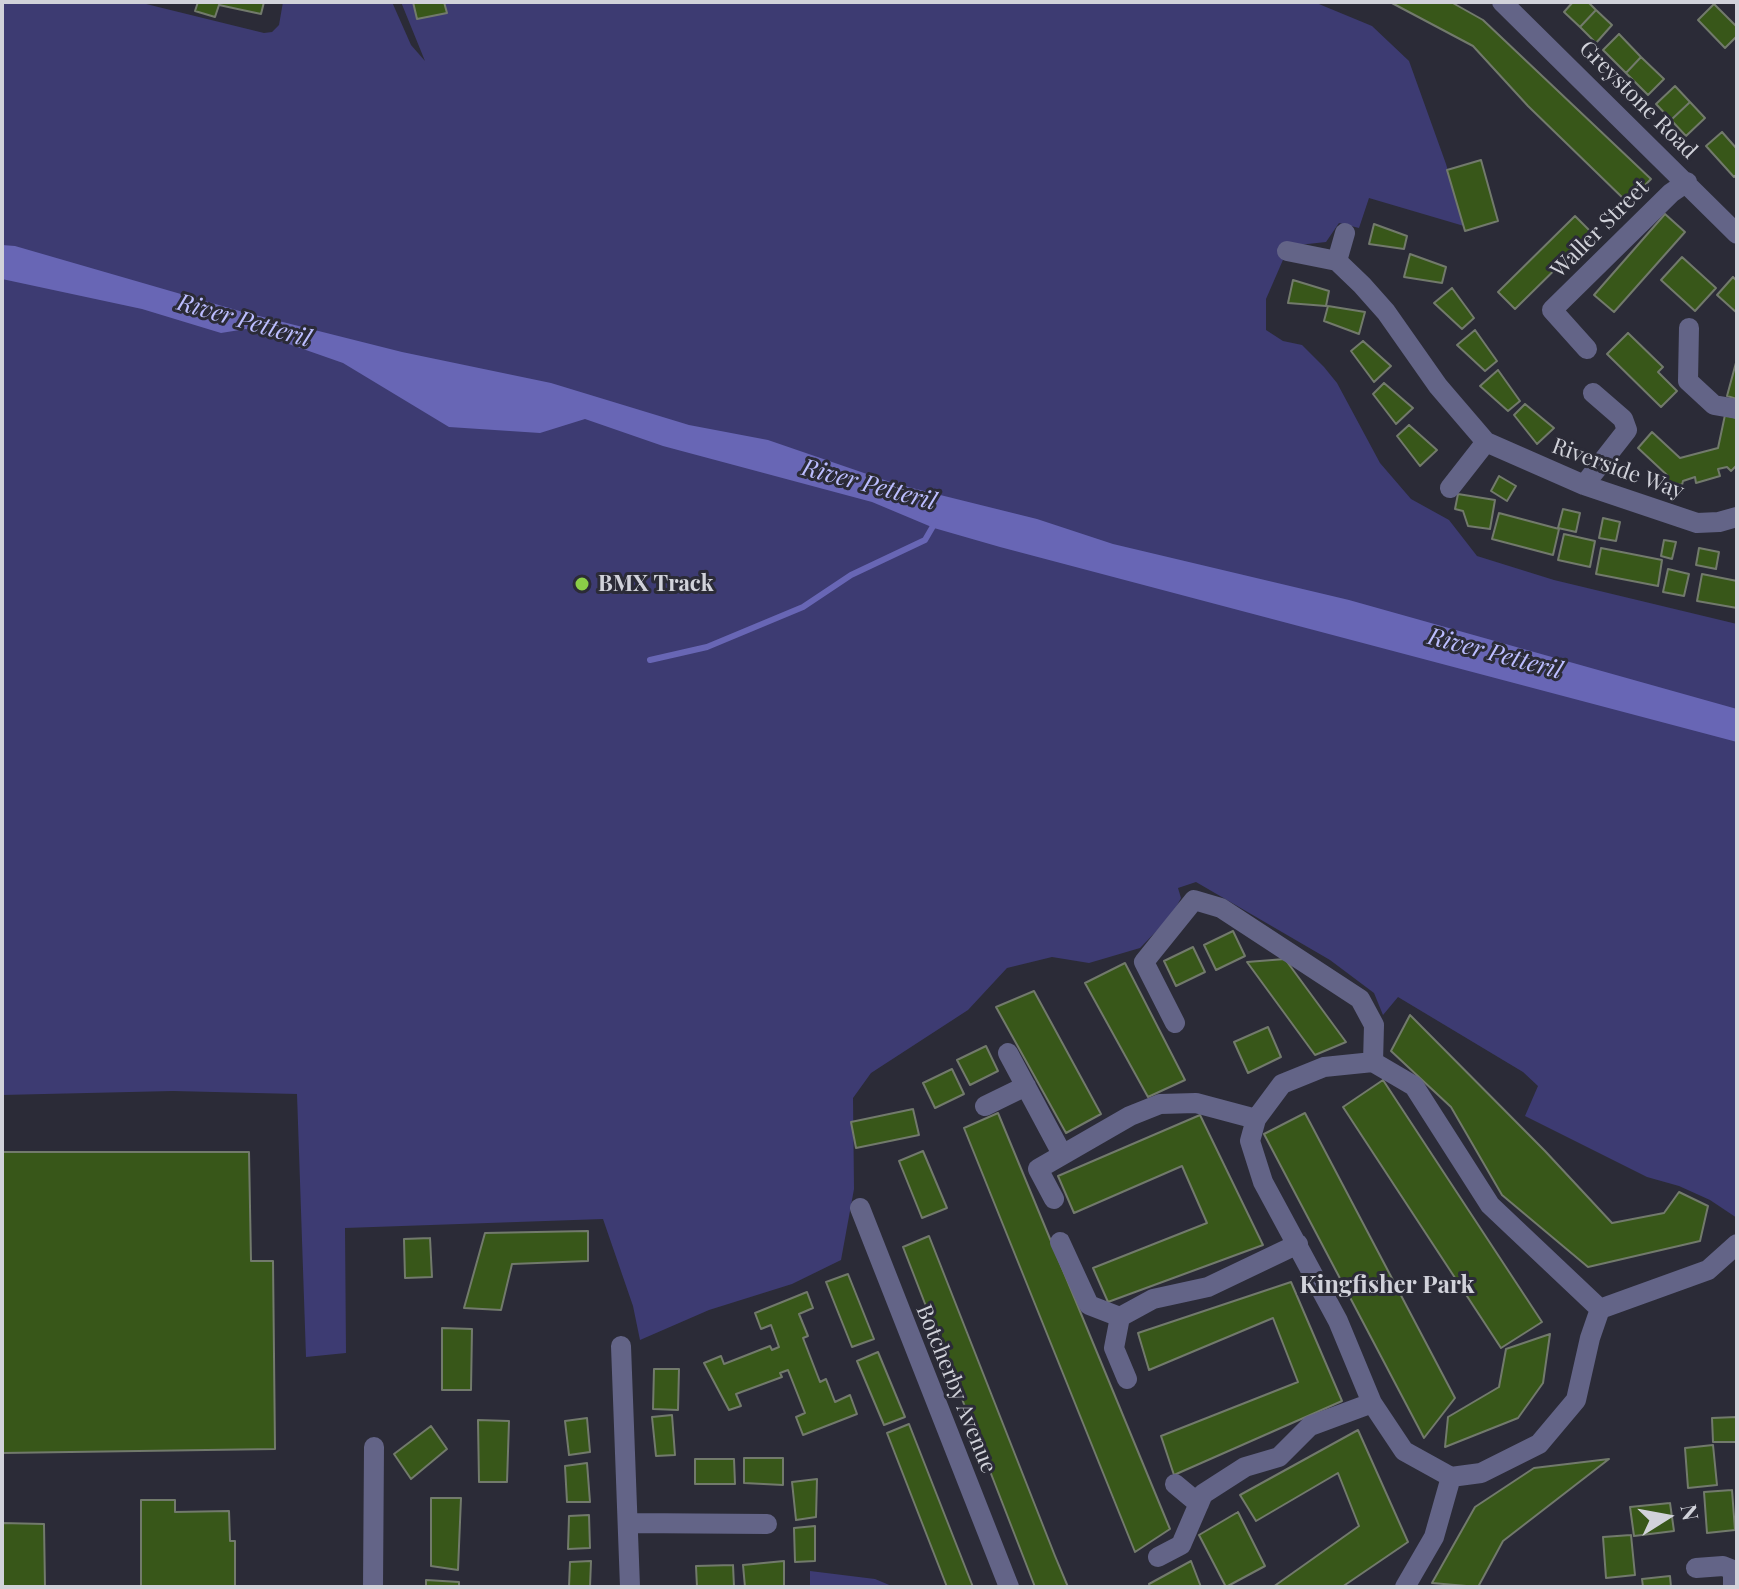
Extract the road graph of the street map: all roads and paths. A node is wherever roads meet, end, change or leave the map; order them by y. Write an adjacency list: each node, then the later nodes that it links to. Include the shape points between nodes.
1 (1502, 2): 2 (street, Greystone Road)
2 (1687, 182): 4 (street, Greystone Road); 8 (street, Waller Street, via 1552,310)
3 (1345, 233): 6 (street)
4 (1737, 234)
5 (1287, 251): 6 (street)
6 (1337, 261): 11 (street, Riverside Way, via 1386,312)
7 (1689, 328): 10 (street, via 1688,381 1714,405)
8 (1587, 349)
9 (1593, 393): 12 (street, via 1623,419 1627,430)
10 (1737, 409)
11 (1486, 442): 12 (street, Riverside Way); 13 (street)
12 (1584, 485): 14 (street, Riverside Way, via 1697,523)
13 (1450, 488)
14 (1737, 517)
15 (1175, 1023): 17 (street, via 1144,962 1194,900 1221,908 1360,999 1374,1025)
16 (1008, 1053): 18 (street)
17 (1373, 1062): 20 (street, via 1324,1067 1282,1084); 27 (street, via 1414,1086 1490,1205)
18 (1026, 1086): 19 (street); 21 (street)
19 (985, 1106)
20 (1256, 1119): 21 (street, via 1196,1103 1160,1104); 25 (street, via 1250,1141 1263,1182)
21 (1061, 1152): 22 (street, via 1038,1169)
22 (1054, 1199)
23 (860, 1208): 42 (street, Botcherby Avenue)
24 (1060, 1242): 28 (street, via 1089,1305)
25 (1298, 1244): 28 (street, via 1208,1287 1153,1299); 31 (street)
26 (1737, 1244): 27 (street, via 1708,1270)
27 (1600, 1309): 33 (street, via 1576,1400 1539,1444 1481,1473)
28 (1120, 1317): 30 (street, via 1114,1348)
29 (621, 1346): 36 (street)
30 (1127, 1379)
31 (1372, 1403): 33 (street, via 1404,1451); 35 (street, via 1310,1426 1279,1457 1245,1467 1203,1494)
32 (374, 1447): 40 (street)
33 (1451, 1477): 43 (street, via 1434,1537)
34 (1175, 1484): 35 (street)
35 (1199, 1504): 38 (street, via 1181,1545)
36 (628, 1523): 37 (street); 41 (street)
37 (767, 1524)
38 (1158, 1557)
39 (1696, 1568): 44 (street, via 1733,1570)
40 (373, 1587)
41 (630, 1587)
42 (1009, 1587)
43 (1405, 1587)
44 (1733, 1587)

